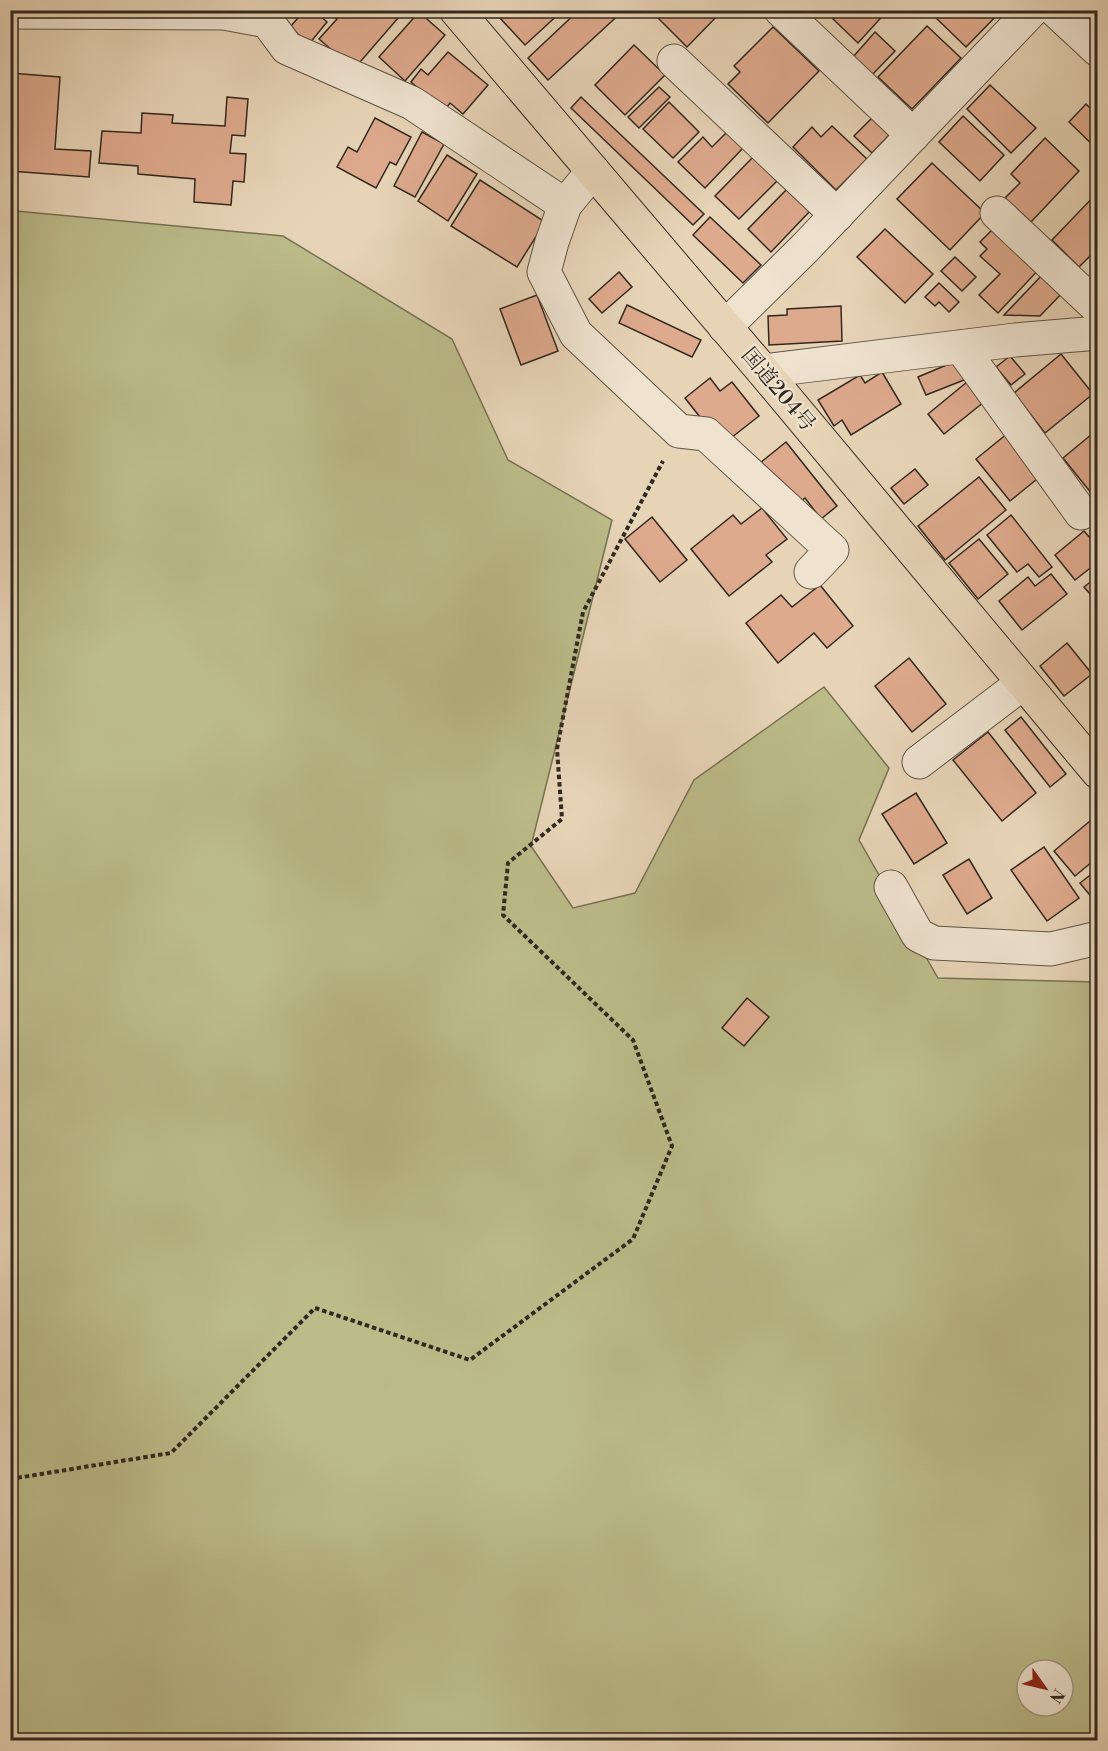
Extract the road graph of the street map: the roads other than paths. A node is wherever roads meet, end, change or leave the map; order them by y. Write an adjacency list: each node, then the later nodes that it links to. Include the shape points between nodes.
1 (456, 10): 10 (highway, 国道204号)
2 (781, 10): 9 (street)
3 (1032, 10): 9 (street)
4 (1055, 10): 7 (street)
5 (10, 12): 6 (street)
6 (272, 16): 11 (street, via 287,48 412,103)
7 (1098, 50)
8 (674, 61): 13 (street)
9 (913, 135): 13 (street)
10 (593, 171): 11 (street); 15 (highway, 国道204号)
11 (565, 205): 20 (street, via 544,272 576,334 679,431 706,434 832,550)
12 (997, 213): 14 (street)
13 (837, 214): 15 (street)
14 (1098, 308)
15 (725, 327): 18 (highway, 国道204号)
16 (1098, 333): 17 (street)
17 (961, 346): 18 (street); 19 (street)
18 (763, 371): 21 (highway, 国道204号)
19 (1081, 513)
20 (811, 572)
21 (1023, 683): 22 (street); 23 (highway, 国道204号)
22 (919, 762)
23 (1098, 772)
24 (891, 887): 25 (street, via 918,935 934,943 1051,949)
25 (1098, 938)

